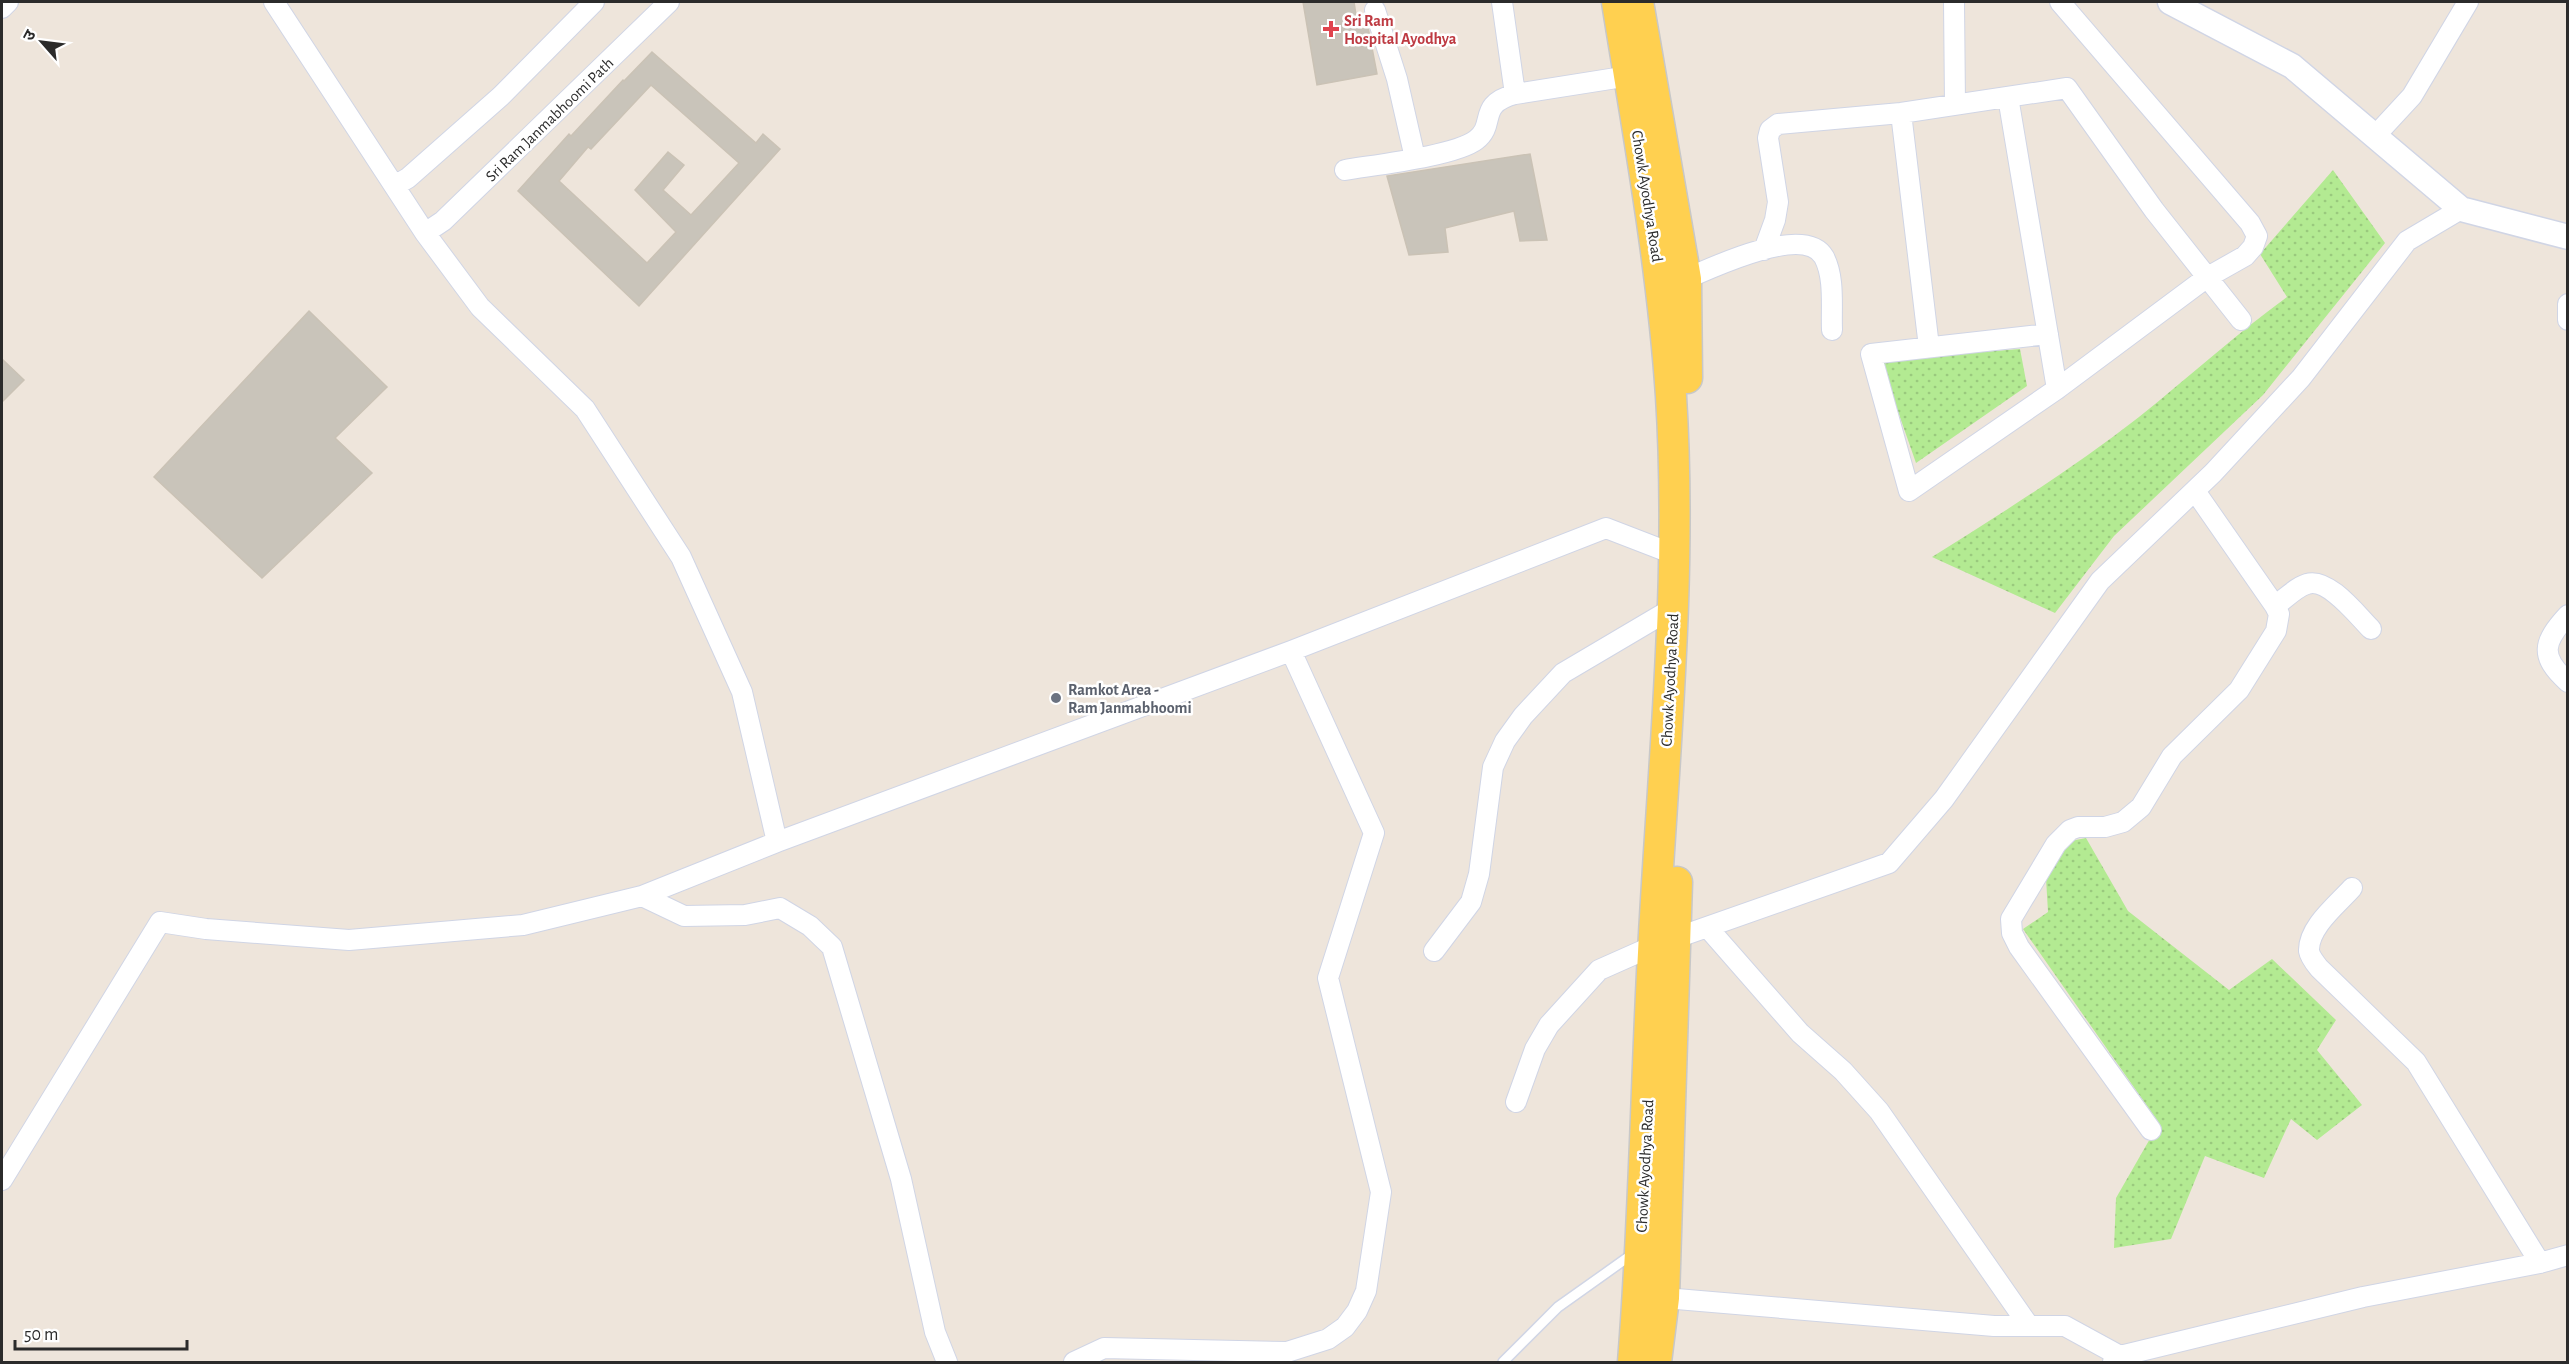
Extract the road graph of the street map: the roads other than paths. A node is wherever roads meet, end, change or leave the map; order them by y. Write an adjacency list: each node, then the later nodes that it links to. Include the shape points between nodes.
1 (8, 2): 12 (street)
2 (274, 2): 22 (street)
3 (594, 2): 22 (street, via 501,96)
4 (669, 2): 24 (street, Sri Ram Janmabhoomi Path, via 443,221)
5 (1502, 2): 15 (street)
6 (1617, 2): 14 (main road, Chowk Ayodhya Road)
7 (1638, 2): 28 (main road)
8 (1954, 2): 17 (street)
9 (2060, 2): 27 (street, via 2250,223 2257,236 2245,256)
10 (2170, 2): 19 (street, via 2292,66)
11 (2468, 2): 19 (street, via 2412,96)
12 (2, 8)
13 (1375, 10): 20 (street, via 1397,79)
14 (1629, 76): 15 (street); 28 (main road, Chowk Ayodhya Road, via 1657,244)
15 (1515, 94): 20 (street, via 1492,105 1474,141)
16 (2008, 97): 17 (street); 27 (street, via 2067,88); 33 (street)
17 (1956, 105): 18 (street)
18 (1901, 114): 26 (street, via 1778,124 1770,130 1778,202); 34 (street)
19 (2375, 136): 23 (street)
20 (1415, 158): 21 (street)
21 (1345, 170)
22 (396, 185): 24 (street)
23 (2462, 209): 25 (street); 36 (street, via 2407,241 2301,378)
24 (425, 233): 44 (street, via 480,307 585,409 681,557 742,692)
25 (2568, 237)
26 (1764, 250): 28 (street, via 1734,258); 32 (street, via 1791,245 1812,248 1822,255 1829,270)
27 (2206, 278): 30 (street); 35 (street)
28 (1673, 284): 37 (main road, Chowk Ayodhya Road, via 1671,396); 48 (main road, via 1690,609)
29 (2568, 304): 31 (street)
30 (2241, 320)
31 (2568, 320)
32 (1832, 330)
33 (2048, 334): 34 (street); 35 (street)
34 (1929, 347): 35 (street, via 1871,354 1909,491)
35 (2057, 389)
36 (2195, 490): 38 (street); 47 (street, via 2100,581 1944,799 1889,863)
37 (1677, 555): 39 (main road, Chowk Ayodhya Road); 42 (street, via 1606,528)
38 (2275, 606): 41 (street, via 2306,584 2318,582 2332,590); 51 (street, via 2279,614 2276,631 2239,690 2172,756 2141,807 2123,822 2070,830 2044,860 2011,919 2019,947)
39 (1673, 608): 48 (main road, Chowk Ayodhya Road); 49 (street, via 1563,673 1505,741 1493,768 1479,874 1471,902)
40 (2568, 615): 43 (street, via 2549,635 2546,654 2554,670)
41 (2371, 629)
42 (1291, 651): 44 (street); 60 (street, via 1374,833 1328,978 1381,1192 1366,1292 1345,1327 1308,1347 1266,1352 1104,1348)
43 (2568, 682)
44 (777, 842): 46 (street)
45 (2352, 888): 55 (street, via 2318,926 2310,941 2309,954 2416,1062)
46 (642, 896): 52 (street, via 524,925 349,940 160,922); 59 (street, via 684,916 745,915 780,908 810,926 832,947 901,1179 935,1332)
47 (1708, 928): 48 (street); 57 (street, via 1800,1033 1843,1071 1879,1111)
48 (1664, 943): 50 (street, via 1599,970 1549,1025 1535,1049); 53 (main road, Chowk Ayodhya Road); 56 (main road)
49 (1434, 951)
50 (1516, 1102)
51 (2151, 1130)
52 (2, 1180)
53 (1640, 1249): 56 (main road, Chowk Ayodhya Road); 61 (lane, via 1558,1306)
54 (2568, 1254): 55 (street)
55 (2540, 1263): 58 (street, via 2363,1297)
56 (1651, 1297): 57 (street); 62 (main road, Chowk Ayodhya Road); 63 (main road)
57 (2029, 1326): 58 (street, via 2065,1326)
58 (2116, 1359)
59 (947, 1362)
60 (1074, 1362)
61 (1503, 1362)
62 (1633, 1362)
63 (1656, 1362)

